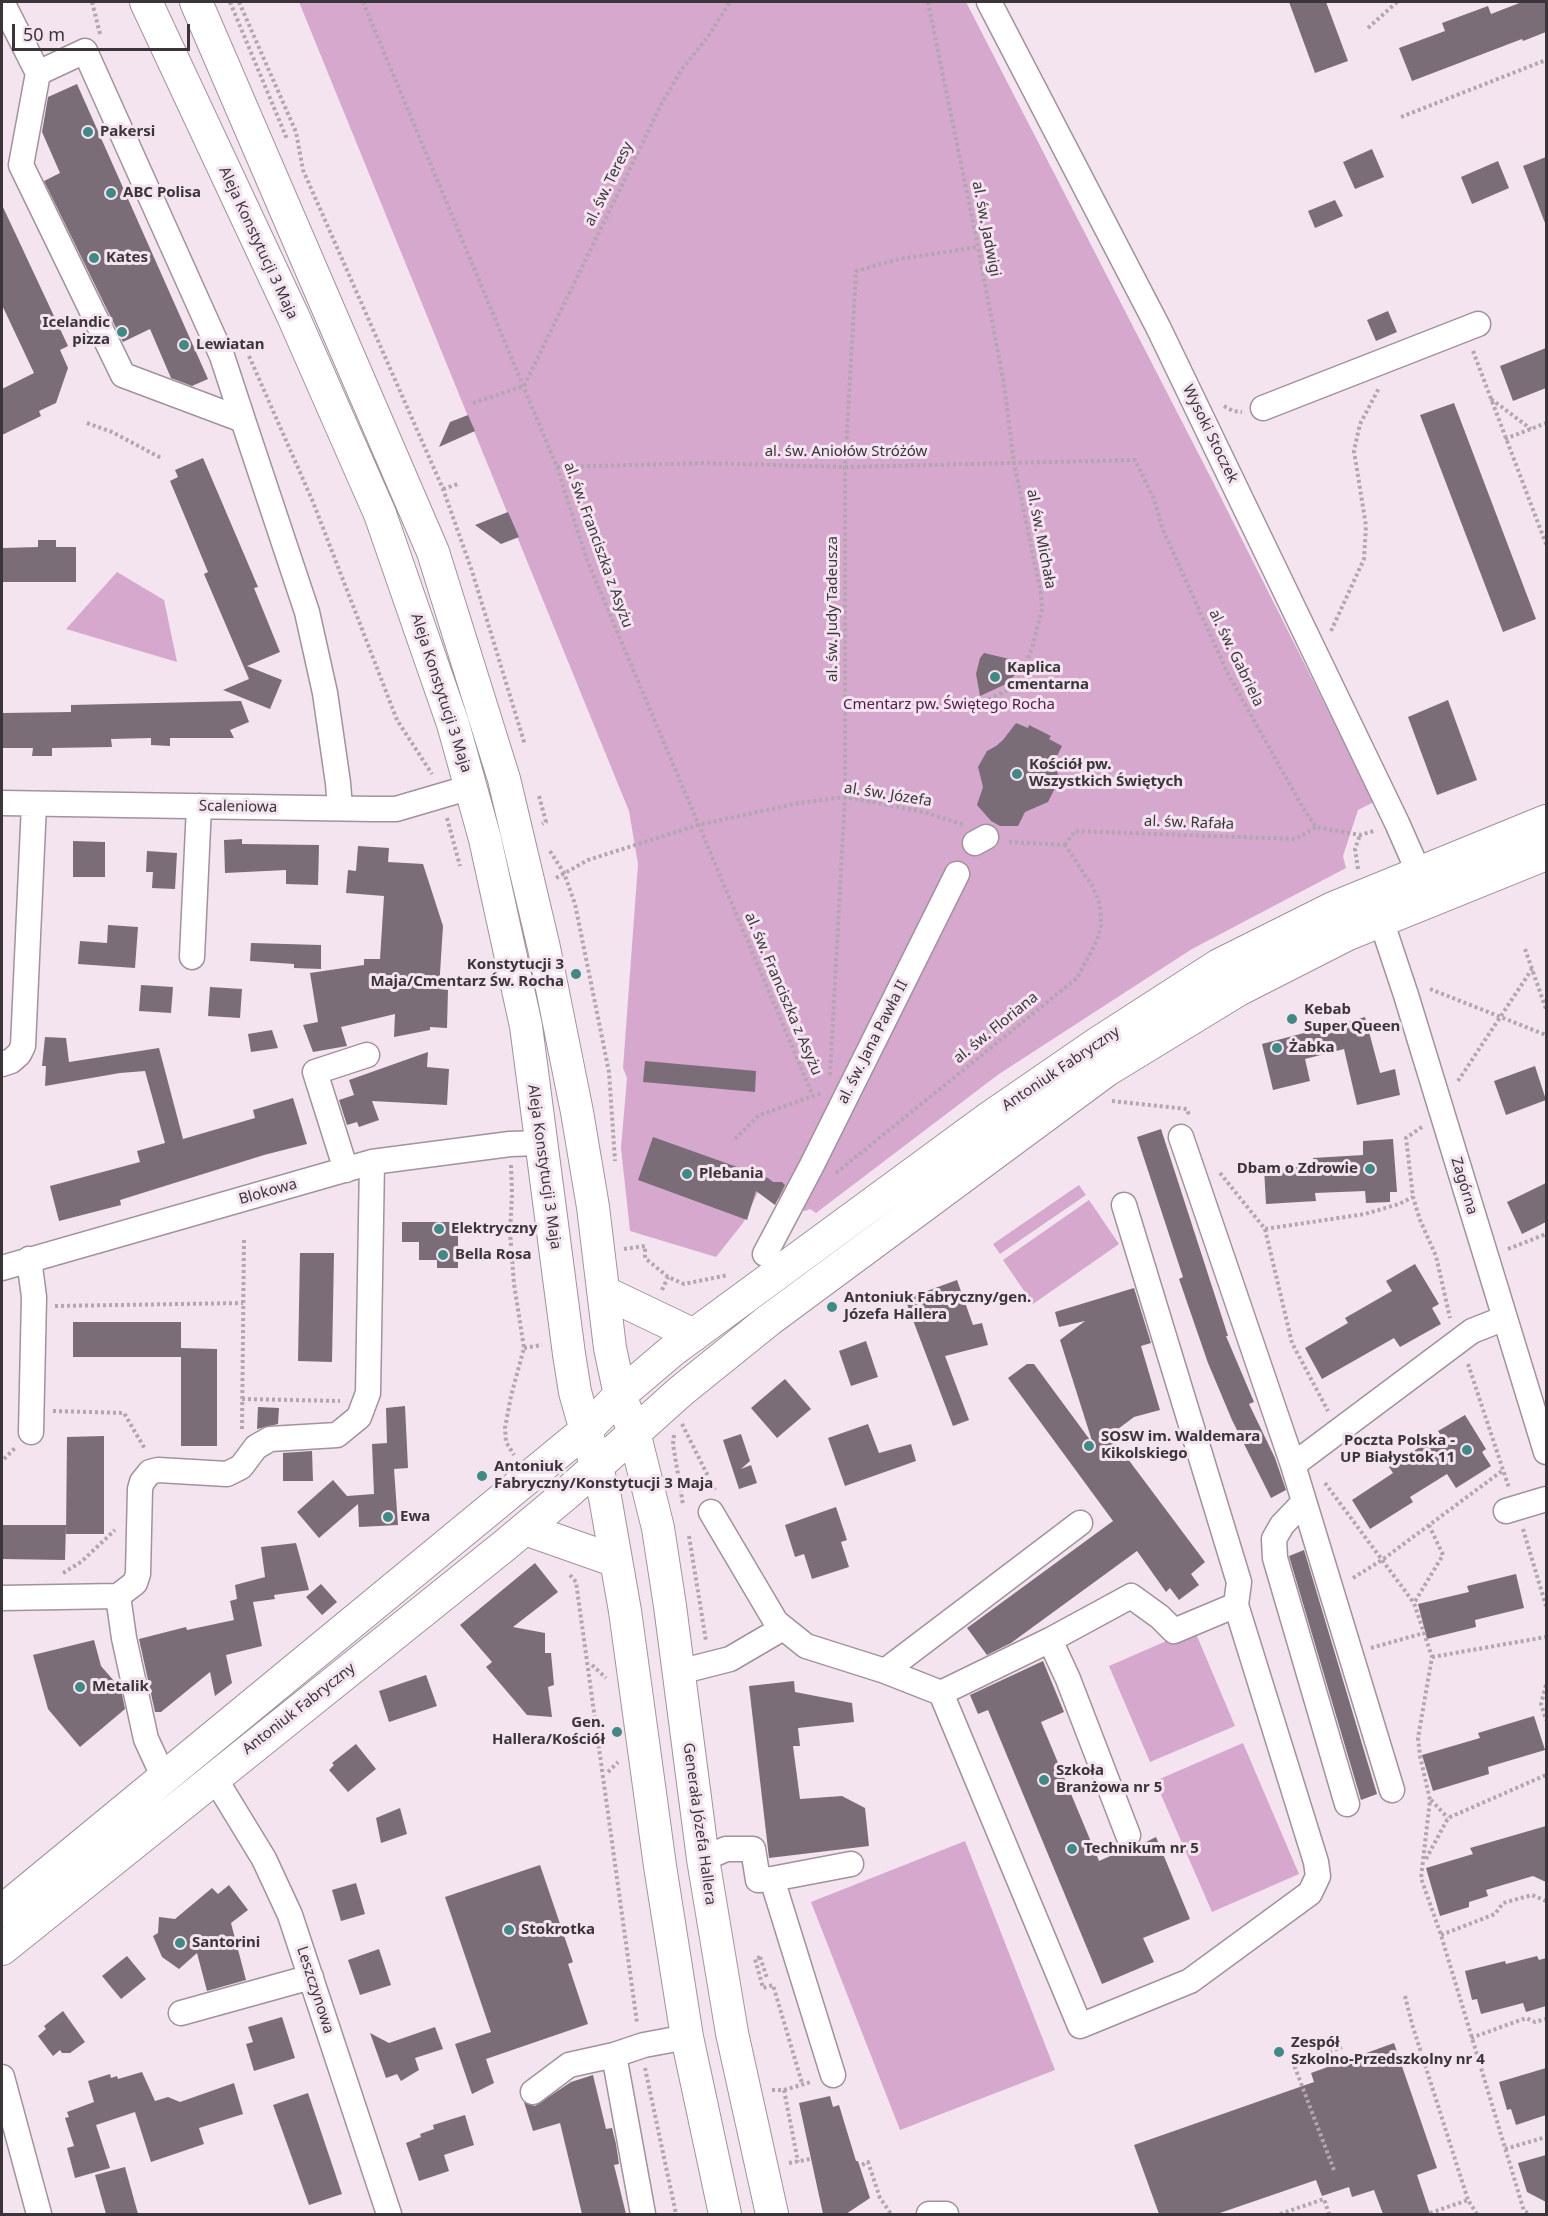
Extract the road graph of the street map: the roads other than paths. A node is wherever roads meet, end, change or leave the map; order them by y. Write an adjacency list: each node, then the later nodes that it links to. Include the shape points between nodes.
1 (2, 2): 5 (street)
2 (146, 2): 9 (main road, Aleja Konstytucji 3 Maja, via 293,316 380,514)
3 (196, 2): 30 (main road, via 433,552 504,779 542,938 585,1155)
4 (989, 2): 16 (street, Wysoki Stoczek, via 1158,327)
5 (38, 73): 8 (street, via 85,51 222,356); 8 (street, via 21,165 123,375)
6 (1471, 326): 7 (street)
7 (1263, 408)
8 (243, 420): 13 (street, via 308,612)
9 (471, 787): 13 (street, Scaleniowa, via 396,809); 23 (main road, Aleja Konstytucji 3 Maja, via 526,1026)
10 (2, 803): 11 (street, Scaleniowa)
11 (34, 804): 12 (street, Scaleniowa); 21 (street, via 23,1046 11,1061)
12 (200, 806): 13 (street, Scaleniowa); 19 (street)
13 (340, 808)
14 (1546, 821): 16 (main road, Antoniuk Fabryczny)
15 (1546, 854): 18 (main road, Antoniuk Fabryczny)
16 (1419, 873): 31 (main road, Antoniuk Fabryczny, via 1333,908 1219,965 998,1112)
17 (957, 874): 27 (street, al. św. Jana Pawła II, via 837,1094 812,1165)
18 (1381, 920): 32 (street, Zagórna); 33 (main road, Antoniuk Fabryczny, via 1238,990 1107,1070)
19 (192, 957)
20 (367, 1055): 25 (street, via 315,1072)
21 (2, 1064)
22 (1185, 1127): 40 (street, via 1189,1161)
23 (525, 1143): 24 (street, Blokowa); 37 (main road, Aleja Konstytucji 3 Maja)
24 (372, 1162): 25 (street, Blokowa); 50 (street, via 368,1393 359,1417 337,1435 270,1439 256,1447 241,1467 227,1474 150,1472 142,1482 138,1574 135,1583)
25 (346, 1170): 28 (street, Blokowa)
26 (1124, 1205): 52 (street, via 1239,1582)
27 (765, 1254)
28 (29, 1259): 29 (street, Blokowa); 36 (street, via 34,1297)
29 (2, 1268)
30 (604, 1292): 34 (main road); 35 (main road)
31 (750, 1293): 33 (main road); 34 (main road, Antoniuk Fabryczny)
32 (1505, 1318): 39 (street, Zagórna); 40 (street, via 1472,1331)
33 (769, 1320): 38 (main road, Antoniuk Fabryczny)
34 (694, 1335): 35 (main road, Antoniuk Fabryczny)
35 (620, 1395): 37 (main road, Antoniuk Fabryczny); 38 (main road, Generała Józefa Hallera)
36 (31, 1421)
37 (586, 1430): 41 (main road, Aleja Konstytucji 3 Maja); 46 (main road)
38 (634, 1432): 41 (main road, Antoniuk Fabryczny); 53 (main road, Generała Józefa Hallera, via 654,1511)
39 (1546, 1452)
40 (1293, 1465): 43 (street)
41 (595, 1468): 48 (main road, Antoniuk Fabryczny); 49 (main road, via 605,1497)
42 (1546, 1499): 45 (street)
43 (1305, 1502): 62 (street); 63 (street, via 1274,1539 1275,1558)
44 (706, 1506): 55 (street)
45 (1511, 1510)
46 (481, 1517): 48 (main road); 61 (main road)
47 (1080, 1523): 57 (street)
48 (514, 1537): 49 (main road, via 567,1544); 60 (main road, Antoniuk Fabryczny)
49 (616, 1561): 54 (main road)
50 (118, 1596): 51 (street); 61 (street, via 146,1739)
51 (2, 1598)
52 (1236, 1605): 56 (street, via 1174,1631 1131,1596); 59 (street, via 1318,1876 1310,1893 1190,1980 1080,2026)
53 (670, 1606): 54 (main road); 58 (main road, Generała Józefa Hallera)
54 (625, 1611): 72 (main road)
55 (783, 1628): 57 (street, via 806,1646); 58 (street, via 730,1659)
56 (1050, 1640): 59 (street); 64 (street)
57 (885, 1671): 59 (street)
58 (679, 1672): 65 (main road, Generała Józefa Hallera)
59 (941, 1693)
60 (214, 1777): 69 (main road, Antoniuk Fabryczny); 70 (street, Leszczynowa, via 277,1884)
61 (164, 1778): 68 (main road)
62 (1392, 1790)
63 (1347, 1804)
64 (1128, 1835)
65 (703, 1859): 67 (street, via 726,1849 753,1849 758,1880); 81 (main road, Generała Józefa Hallera, via 732,2033)
66 (851, 1864): 67 (street)
67 (772, 1880): 74 (street)
68 (2, 1911)
69 (2, 1949)
70 (311, 1977): 71 (street); 78 (street, Leszczynowa)
71 (181, 2013)
72 (687, 2037): 73 (street); 80 (main road)
73 (614, 2055): 76 (street, via 569,2065); 79 (street)
74 (833, 2074)
75 (2, 2077): 77 (street)
76 (533, 2092)
77 (39, 2214)
78 (389, 2214)
79 (642, 2214)
80 (725, 2214)
81 (772, 2214)
82 (929, 2214): 83 (street)
83 (946, 2214)

